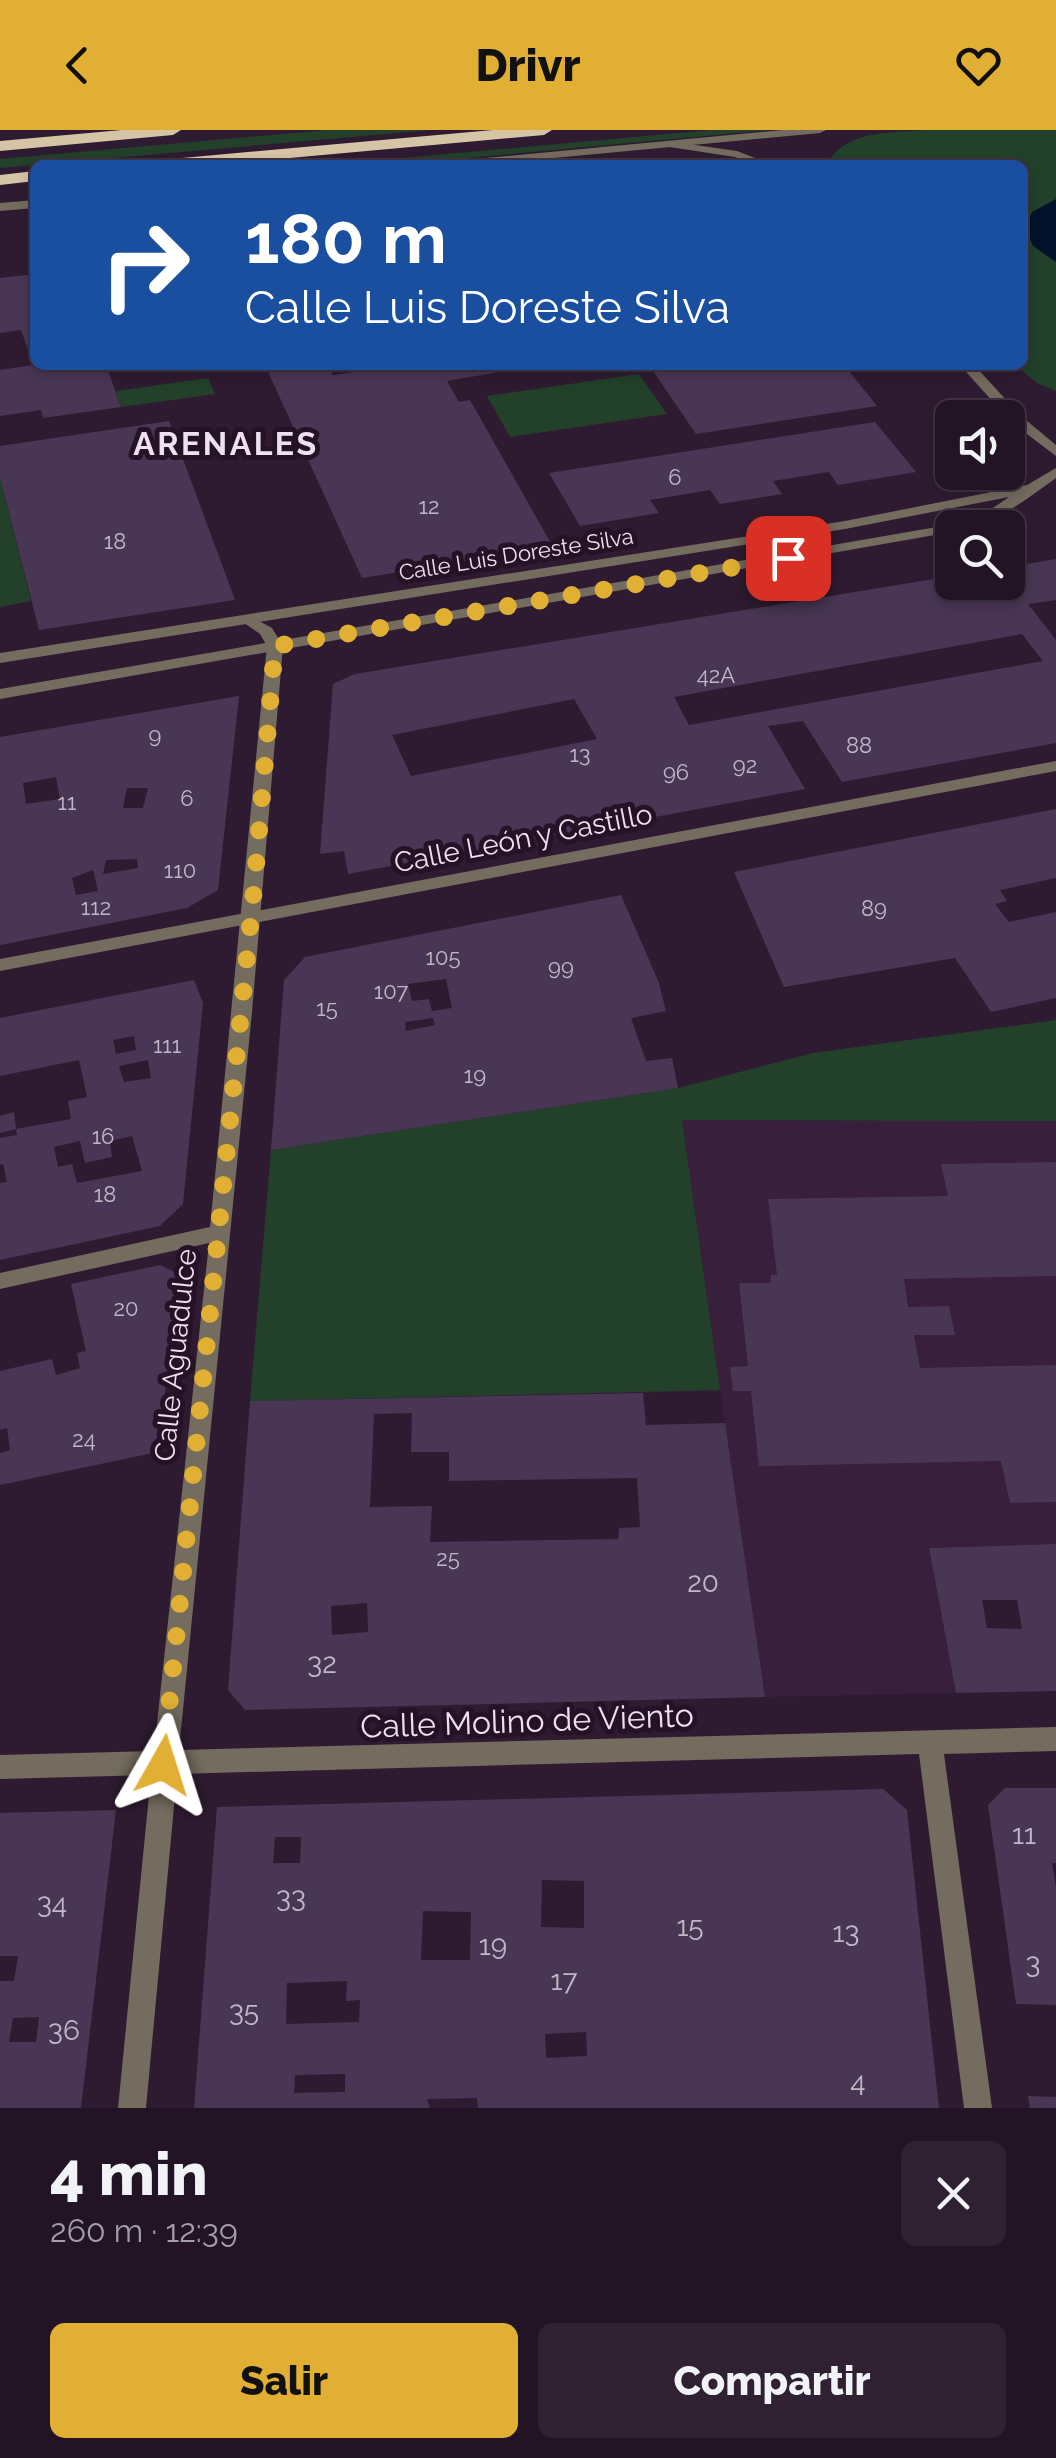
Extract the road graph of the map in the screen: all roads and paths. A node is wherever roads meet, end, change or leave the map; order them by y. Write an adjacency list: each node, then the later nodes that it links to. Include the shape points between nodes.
1 (173, 130): 5 (highway)
2 (544, 130): 6 (highway)
3 (820, 130): 4 (street)
4 (668, 144): 7 (street); 8 (street)
5 (0, 146)
6 (215, 160)
7 (497, 160)
8 (753, 160)
9 (30, 177): 10 (highway)
10 (0, 180)
11 (30, 204): 12 (street)
12 (0, 207)
13 (972, 370): 14 (street)
14 (1056, 452)
15 (1056, 472): 16 (street, Calle Luis Doreste Silva)
16 (1038, 487): 17 (street, Calle Luis Doreste Silva); 19 (street, Calle Luis Doreste Silva, via 903,515)
17 (1001, 510)
18 (935, 531): 20 (street, Calle Luis Doreste Silva)
19 (248, 620): 20 (street); 21 (street, Calle Luis Doreste Silva)
20 (275, 646): 22 (street, Calle Luis Doreste Silva); 24 (street, Calle Aguadulce)
21 (0, 658)
22 (0, 694)
23 (1056, 766): 24 (street, Calle León y Castillo)
24 (251, 918): 25 (street, Calle León y Castillo); 26 (street, Calle Aguadulce)
25 (0, 965)
26 (218, 1233): 27 (street); 30 (street, Calle Aguadulce)
27 (0, 1281)
28 (1056, 1739): 29 (street, Calle Molino de Viento)
29 (930, 1742): 30 (street, Calle Molino de Viento); 33 (street)
30 (163, 1765): 31 (street, Calle Molino de Viento); 32 (street, Calle Aguadulce)
31 (0, 1767)
32 (132, 2108)
33 (978, 2108)

